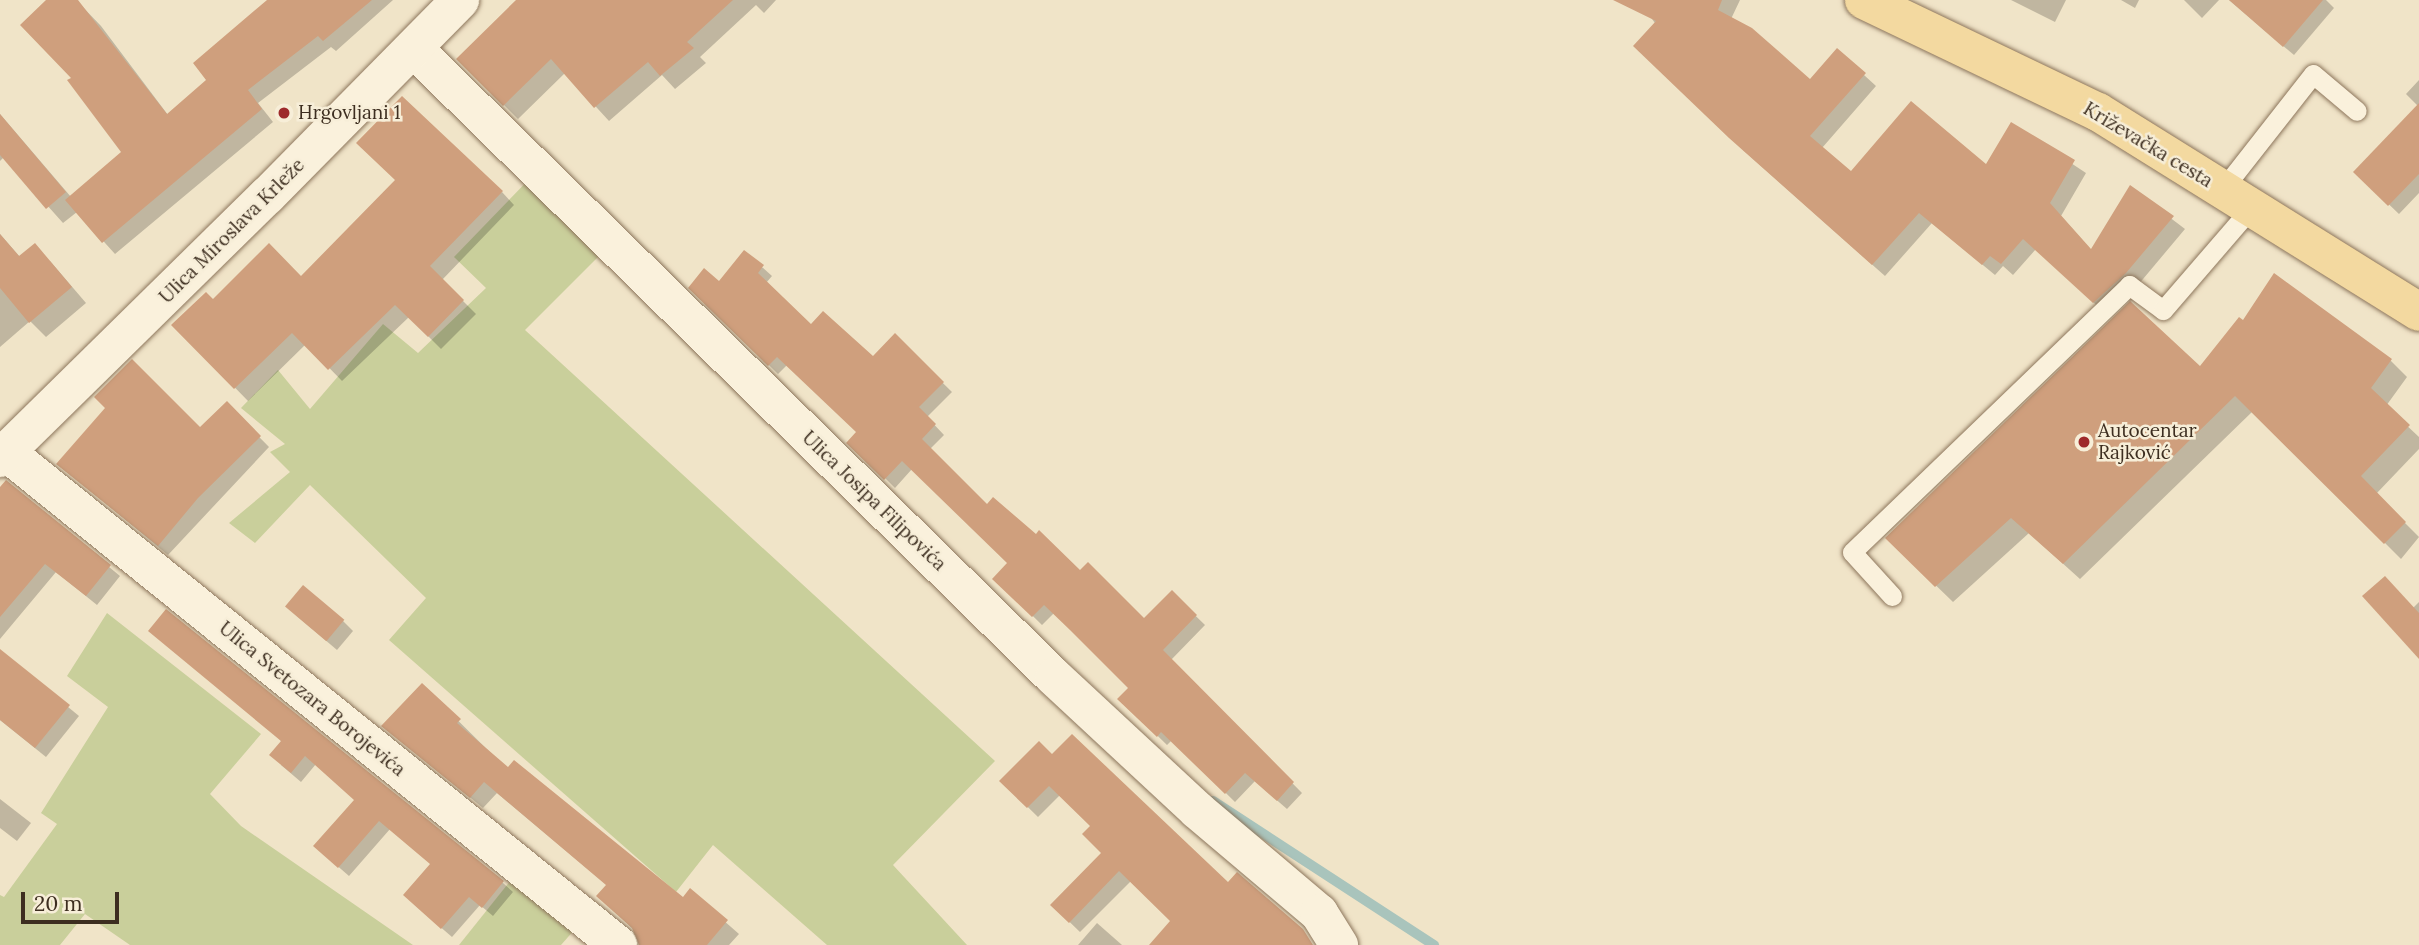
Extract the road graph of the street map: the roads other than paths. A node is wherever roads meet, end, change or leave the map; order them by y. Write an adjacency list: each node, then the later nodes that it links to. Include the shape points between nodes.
1 (460, 0): 3 (street, Ulica Miroslava Krleže)
2 (1864, 0): 5 (main road, Križevačka cesta, via 2098,113)
3 (414, 49): 7 (street, Ulica Miroslava Krleže); 10 (street, Ulica Josipa Filipovića, via 1054,677 1197,810 1319,913)
4 (2357, 111): 5 (lane, via 2314,74)
5 (2236, 199): 6 (main road, Križevačka cesta); 8 (lane, via 2163,310 2129,285 1852,552)
6 (2419, 312)
7 (3, 455): 9 (street, Ulica Svetozara Borojevića)
8 (1892, 596)
9 (618, 945)
10 (1339, 945)

